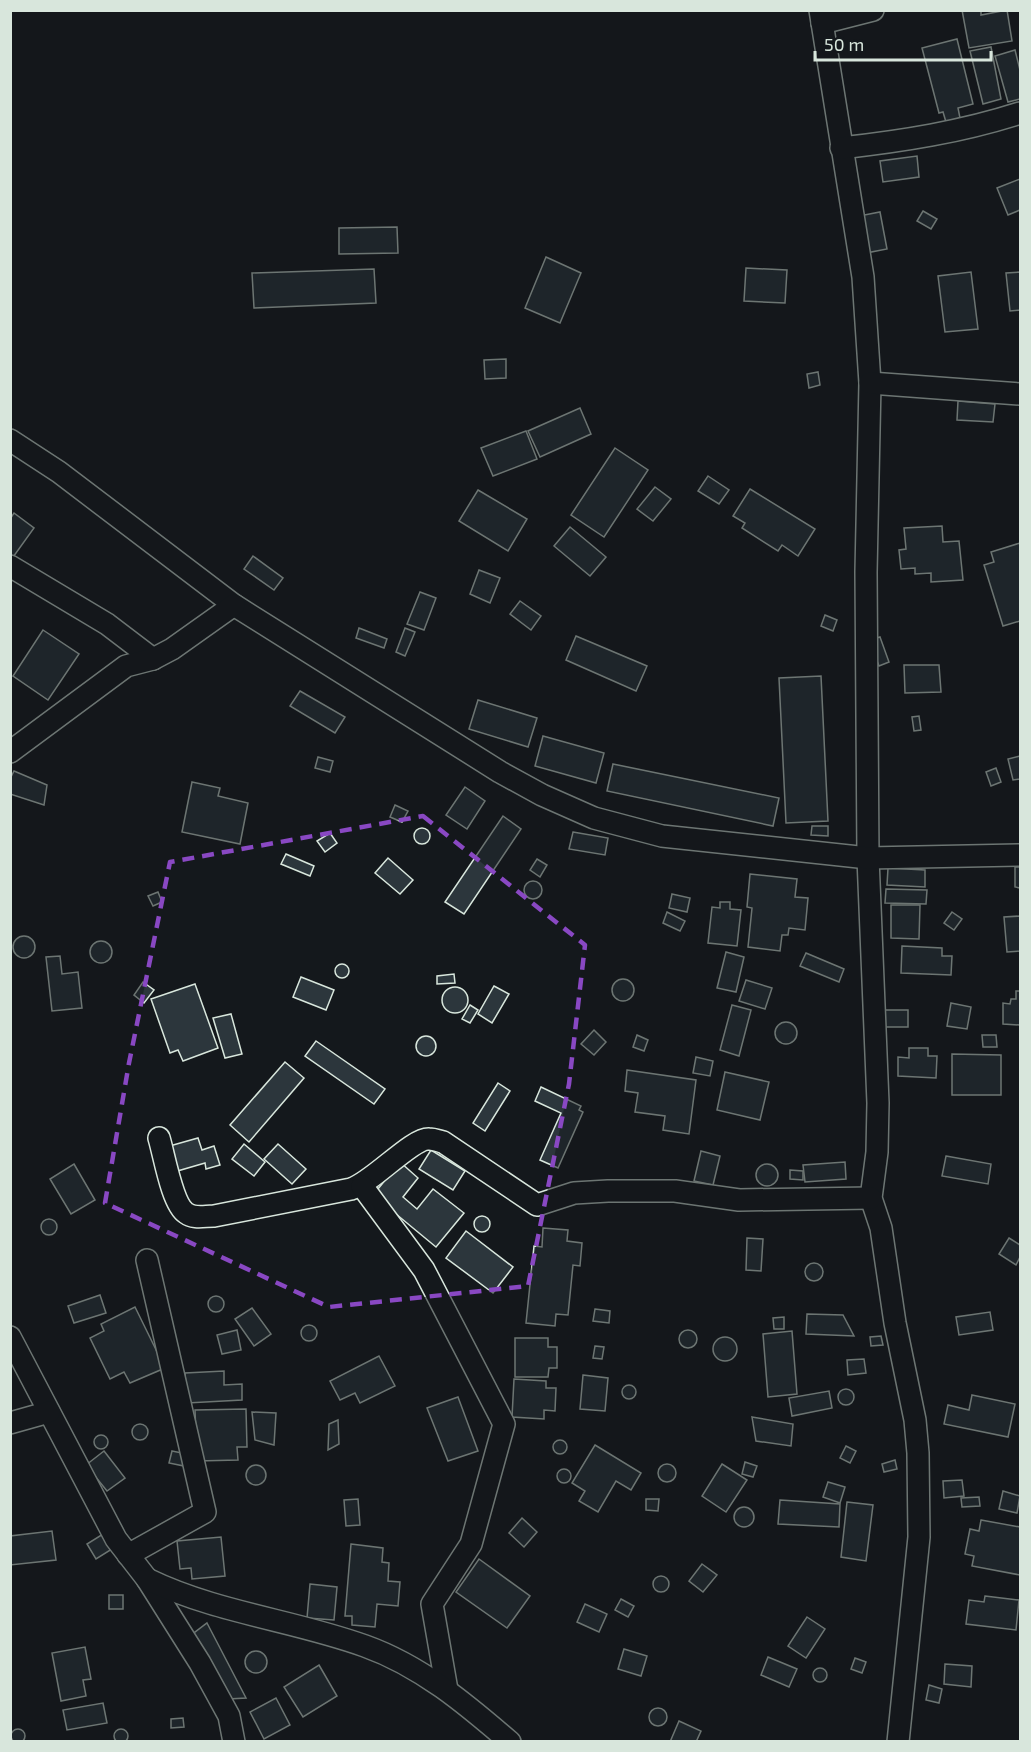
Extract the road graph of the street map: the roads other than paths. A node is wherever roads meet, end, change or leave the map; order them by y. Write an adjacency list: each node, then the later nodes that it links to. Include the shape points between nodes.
1 (873, 10): 2 (street)
2 (821, 17): 4 (street)
3 (1020, 113): 4 (street, via 927,138)
4 (841, 148): 5 (street, via 863,277)
5 (870, 383): 6 (street); 13 (street, via 866,572)
6 (1020, 394)
7 (10, 440): 9 (street, via 59,472)
8 (10, 566): 10 (street, via 107,624)
9 (234, 605): 10 (street); 13 (street, via 500,772 594,818 662,836)
10 (153, 659): 11 (street, via 126,666)
11 (10, 752)
12 (1020, 855): 13 (street)
13 (868, 858): 16 (street, via 878,1102)
14 (159, 1138): 15 (street, via 177,1200 183,1211 194,1217)
15 (362, 1186): 16 (street, via 428,1138 443,1142 537,1205 574,1193 608,1191 675,1191 739,1200); 23 (street, via 424,1270 504,1424 471,1544 432,1604)
16 (871, 1198): 26 (street, via 881,1228 918,1453 919,1537)
17 (147, 1260): 21 (street, via 205,1512)
18 (10, 1337): 19 (street)
19 (49, 1412): 20 (street); 21 (street, via 93,1499)
20 (10, 1423)
21 (128, 1556): 22 (street)
22 (147, 1579): 23 (street, via 215,1606 366,1647 412,1667); 24 (street, via 224,1707)
23 (447, 1690): 25 (street)
24 (234, 1742)
25 (510, 1742)
26 (898, 1742)

